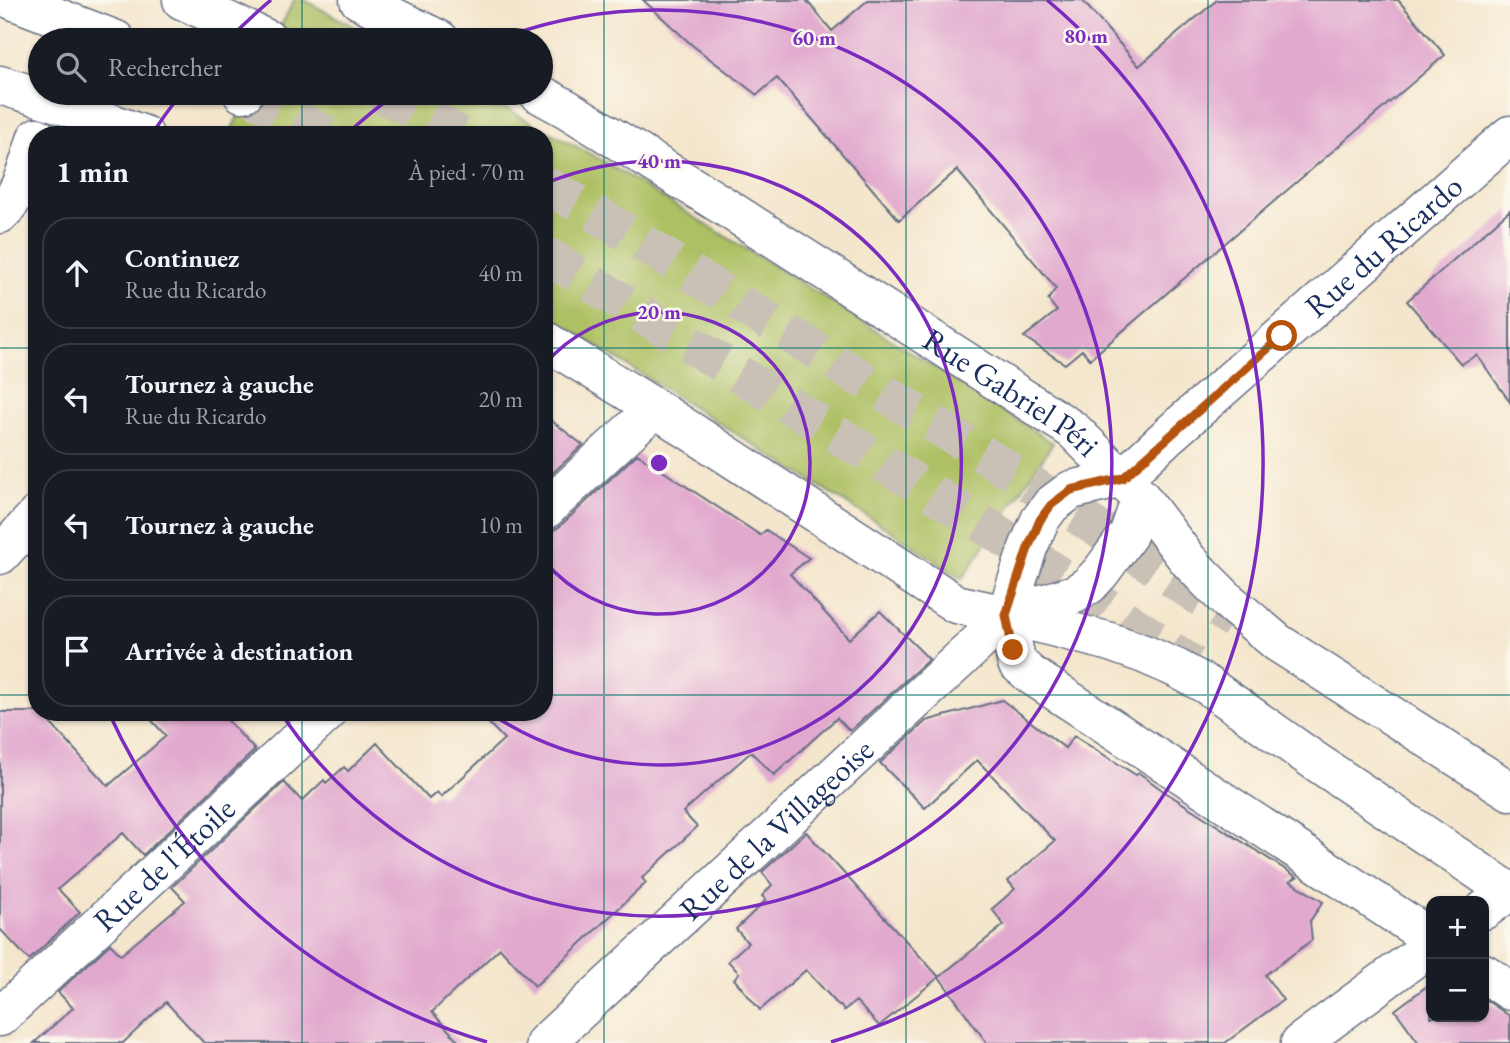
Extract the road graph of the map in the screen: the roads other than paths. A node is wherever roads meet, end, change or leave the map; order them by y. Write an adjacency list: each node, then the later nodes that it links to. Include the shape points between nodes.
1 (12, 0): 4 (main road)
2 (182, 0): 5 (main road)
3 (359, 0): 6 (main road)
4 (85, 28)
5 (243, 28)
6 (416, 28)
7 (0, 85): 9 (main road)
8 (553, 101): 16 (main road, Rue Gabriel Péri, via 1073,430)
9 (41, 124): 10 (main road)
10 (60, 126)
11 (1510, 135): 16 (main road, Rue du Ricardo, via 1170,434)
12 (28, 164): 13 (main road, via 21,186)
13 (0, 214)
14 (553, 346): 15 (main road)
15 (655, 408): 17 (main road); 20 (main road, via 956,604)
16 (1132, 488): 20 (main road, via 1128,535 1088,585 1075,594); 20 (main road, via 1071,490 1051,505 1028,548); 22 (main road, Rue Gabriel Péri, via 1188,560 1278,643)
17 (553, 503)
18 (28, 525): 19 (main road)
19 (0, 555)
20 (1006, 615): 23 (main road, via 1107,641 1177,668); 25 (main road, via 1017,663 1031,675); 30 (main road, Rue de la Villageoise)
21 (318, 721): 29 (main road, Rue de l'Étoile)
22 (1510, 790)
23 (1510, 892): 24 (main road)
24 (1489, 907)
25 (1426, 936)
26 (1426, 950): 31 (main road)
27 (1489, 976): 28 (main road)
28 (1510, 990)
29 (0, 1017)
30 (545, 1043)
31 (1300, 1043)

